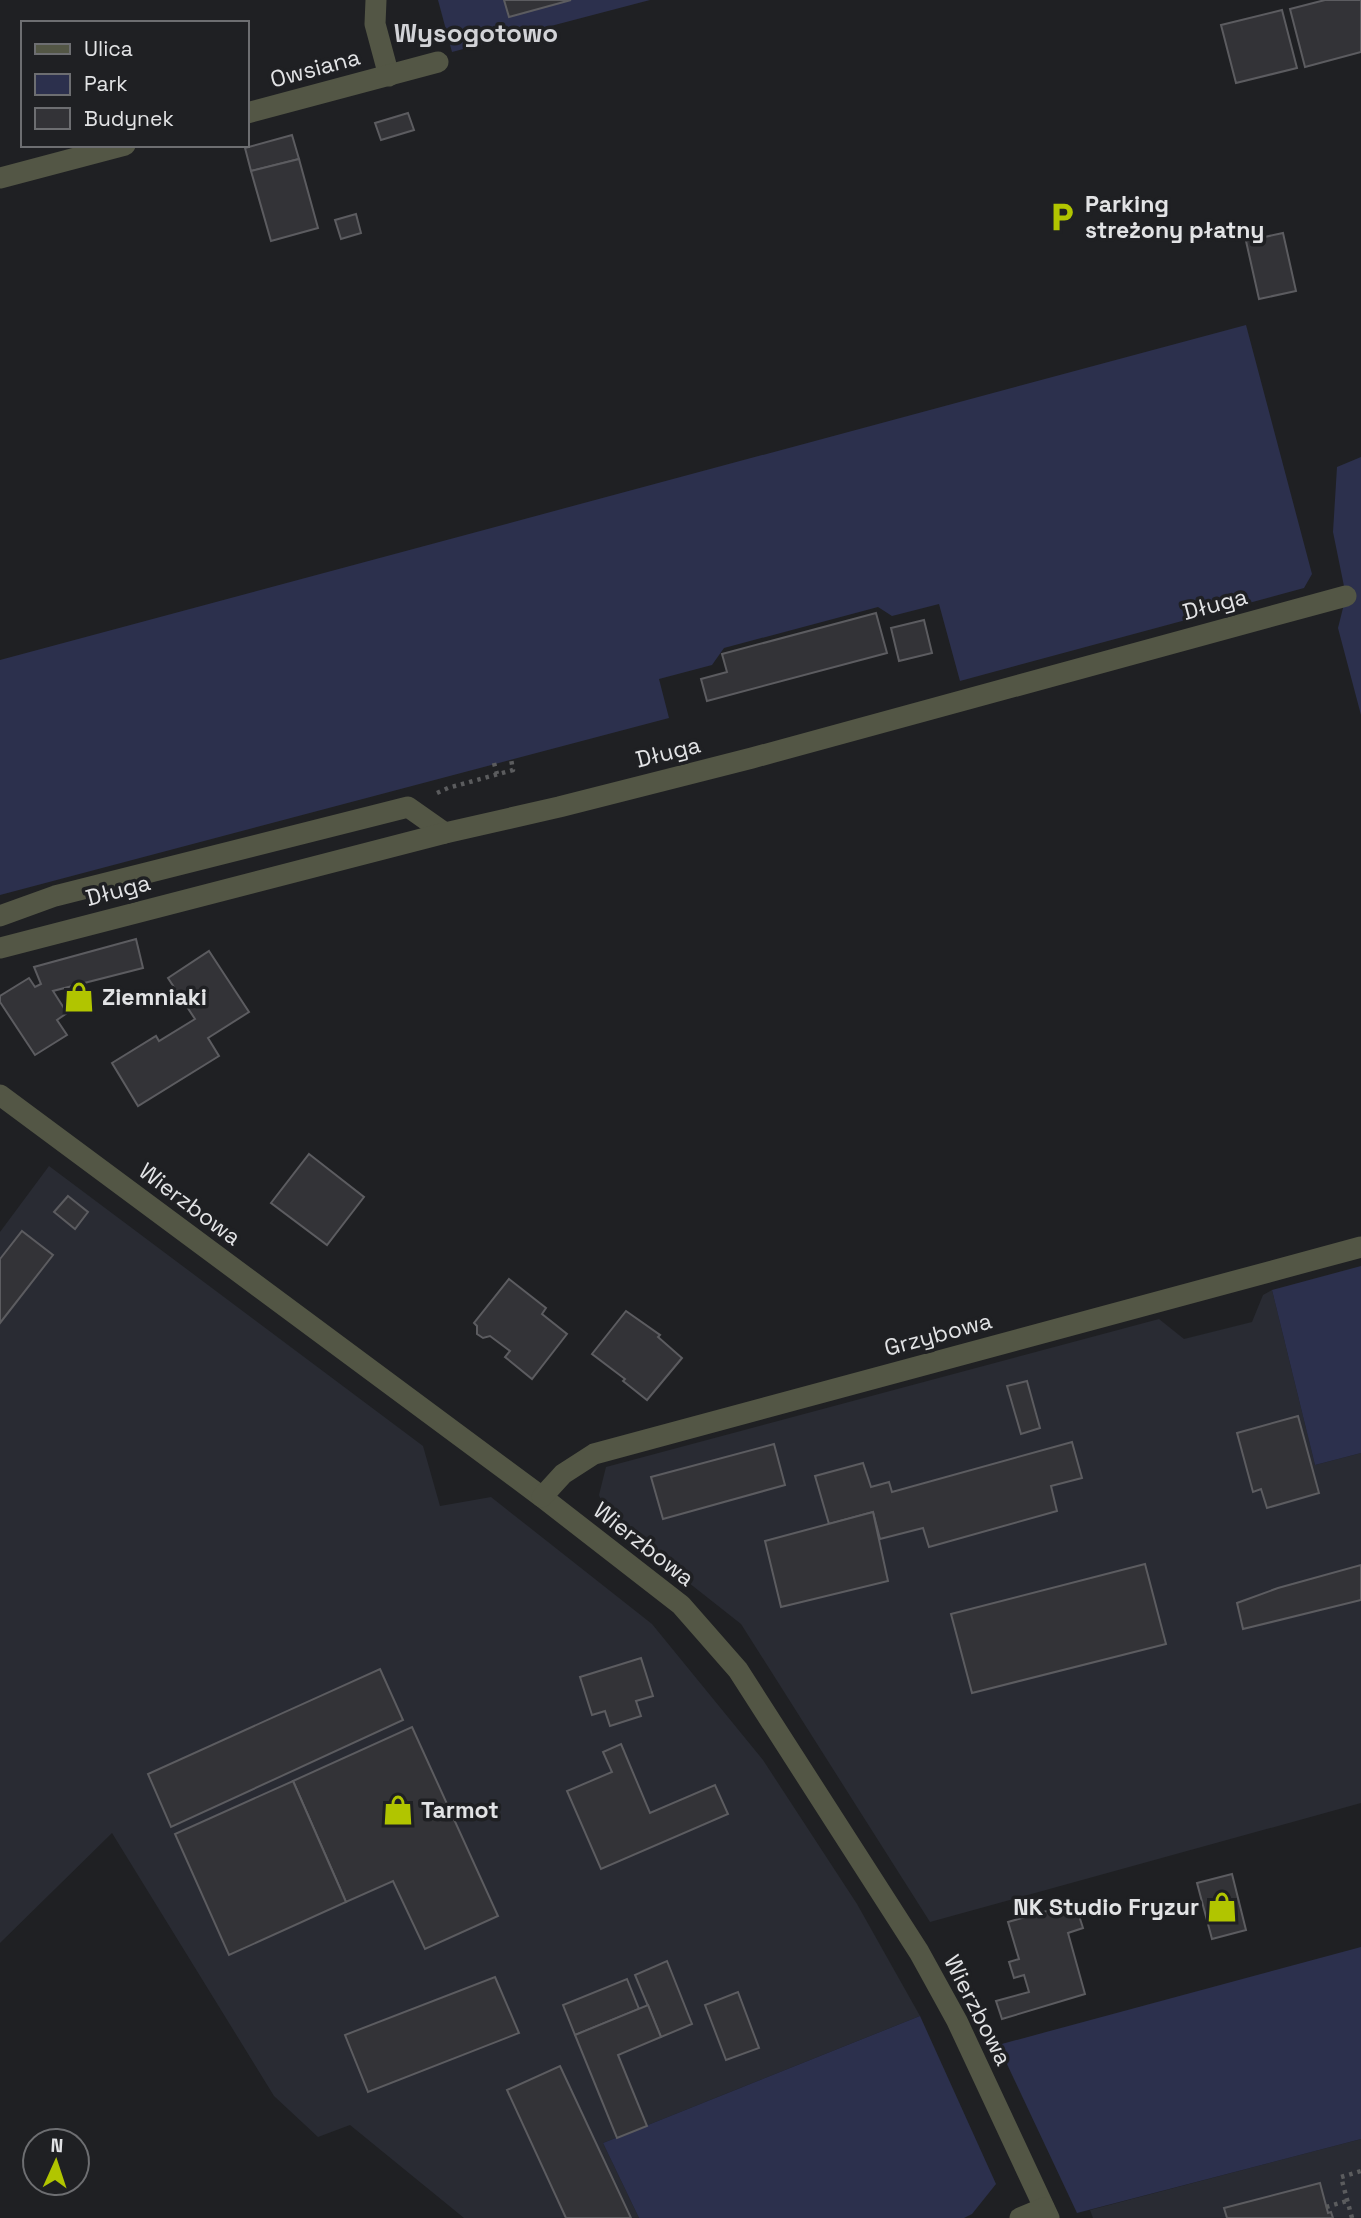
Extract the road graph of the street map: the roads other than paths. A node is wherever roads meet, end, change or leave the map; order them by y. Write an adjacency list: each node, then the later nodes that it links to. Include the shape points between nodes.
1 (376, 0): 3 (street, via 375,24)
2 (438, 62): 3 (street, Owsiana)
3 (389, 76): 4 (street, Owsiana)
4 (248, 113)
5 (116, 147): 6 (street)
6 (0, 178)
7 (1346, 596): 8 (street, Długa, via 752,758)
8 (444, 832): 9 (street, via 408,807 55,896); 10 (street, Długa)
9 (0, 916)
10 (0, 948)
11 (0, 1095): 13 (street, Wierzbowa)
12 (1361, 1247): 13 (street, Grzybowa, via 594,1454 563,1474)
13 (542, 1497): 14 (street, Wierzbowa, via 681,1605 737,1670 919,1952 957,2021)
14 (1046, 2213): 15 (street)
15 (1020, 2218)

